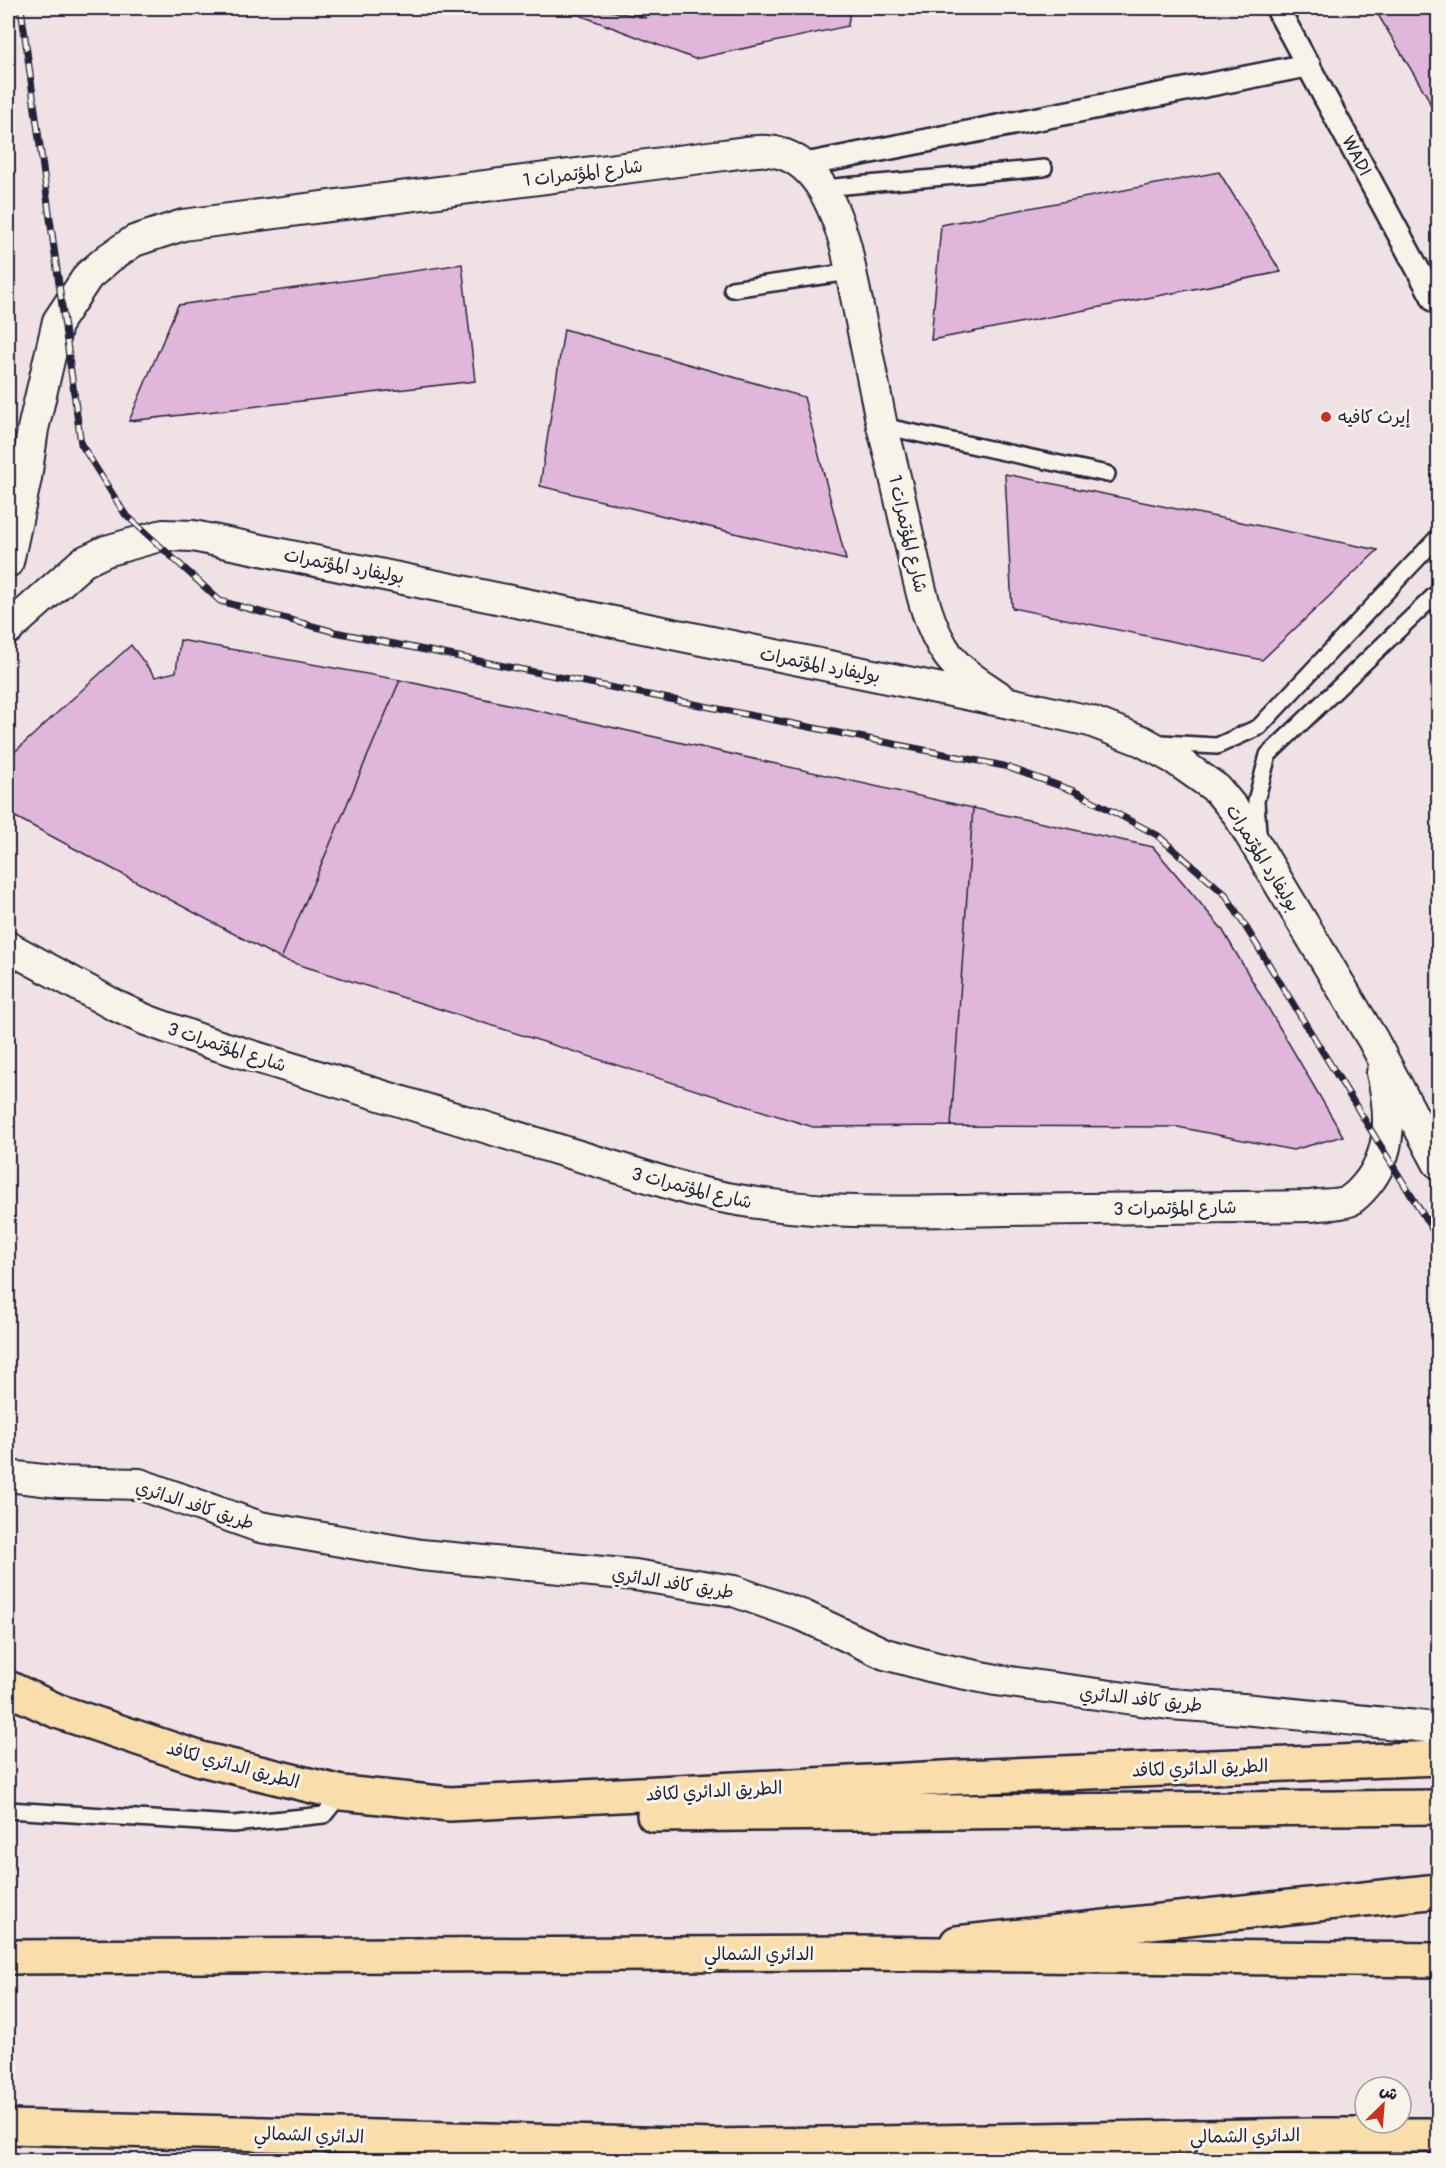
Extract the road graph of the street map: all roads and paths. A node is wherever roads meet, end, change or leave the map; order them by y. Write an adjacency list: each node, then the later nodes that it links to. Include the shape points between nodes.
1 (1277, 8): 2 (street, WADI)
2 (1310, 65): 3 (street); 8 (street, WADI)
3 (803, 165): 5 (street, شارع المؤتمرات 1); 12 (street, شارع المؤتمرات 1, via 780,153 724,154 183,225 134,241 88,276 58,321)
4 (1044, 168): 5 (lane)
5 (823, 188): 6 (street, شارع المؤتمرات 1, via 839,222)
6 (850, 272): 7 (lane); 9 (street, شارع المؤتمرات 1)
7 (732, 289)
8 (1438, 303)
9 (882, 426): 10 (lane); 15 (street, شارع المؤتمرات 1, via 920,588 937,636 949,657)
10 (1107, 474)
11 (1438, 537): 16 (lane, via 1259,727 1217,746)
12 (8, 562)
13 (1438, 592): 17 (lane, via 1268,755 1255,814)
14 (8, 630): 15 (street, بوليفارد المؤتمرات, via 83,562 106,551 163,535 193,536)
15 (1005, 702): 16 (street, بوليفارد المؤتمرات, via 1090,721)
16 (1142, 741): 17 (street, بوليفارد المؤتمرات, via 1216,789 1237,813)
17 (1265, 859): 19 (street, بوليفارد المؤتمرات)
18 (8, 946): 19 (street, شارع المؤتمرات 3, via 114,1005 210,1043 687,1189 807,1210 1311,1206 1348,1201 1377,1172 1385,1153 1388,1098)
19 (1373, 1040): 20 (street, بوليفارد المؤتمرات)
20 (1438, 1163)
21 (8, 1476): 23 (street, طريق كافد الدائري, via 139,1484 260,1527 422,1555 635,1575 734,1591 804,1616 885,1654 996,1680 1169,1704)
22 (8, 1688): 25 (main road, الطريق الدائري لكافد, via 57,1711 201,1759)
23 (1438, 1728)
24 (1438, 1758): 26 (main road, الطريق الدائري لكافد)
25 (342, 1793): 26 (main road, الطريق الدائري لكافد); 28 (lane, via 324,1815 233,1824)
26 (450, 1804): 27 (main road, via 587,1815)
27 (1438, 1807)
28 (8, 1810)
29 (1438, 1891): 30 (main road)
30 (855, 1953): 31 (main road, الدائري الشمالي); 32 (main road, الدائري الشمالي)
31 (8, 1957)
32 (1438, 1959)
33 (8, 2127): 36 (main road, الدائري الشمالي)
34 (1308, 2135): 35 (main road, الدائري الشمالي); 36 (main road, الدائري الشمالي); 37 (main road)
35 (1438, 2135)
36 (715, 2146): 38 (main road)
37 (1438, 2149)
38 (818, 2160)

